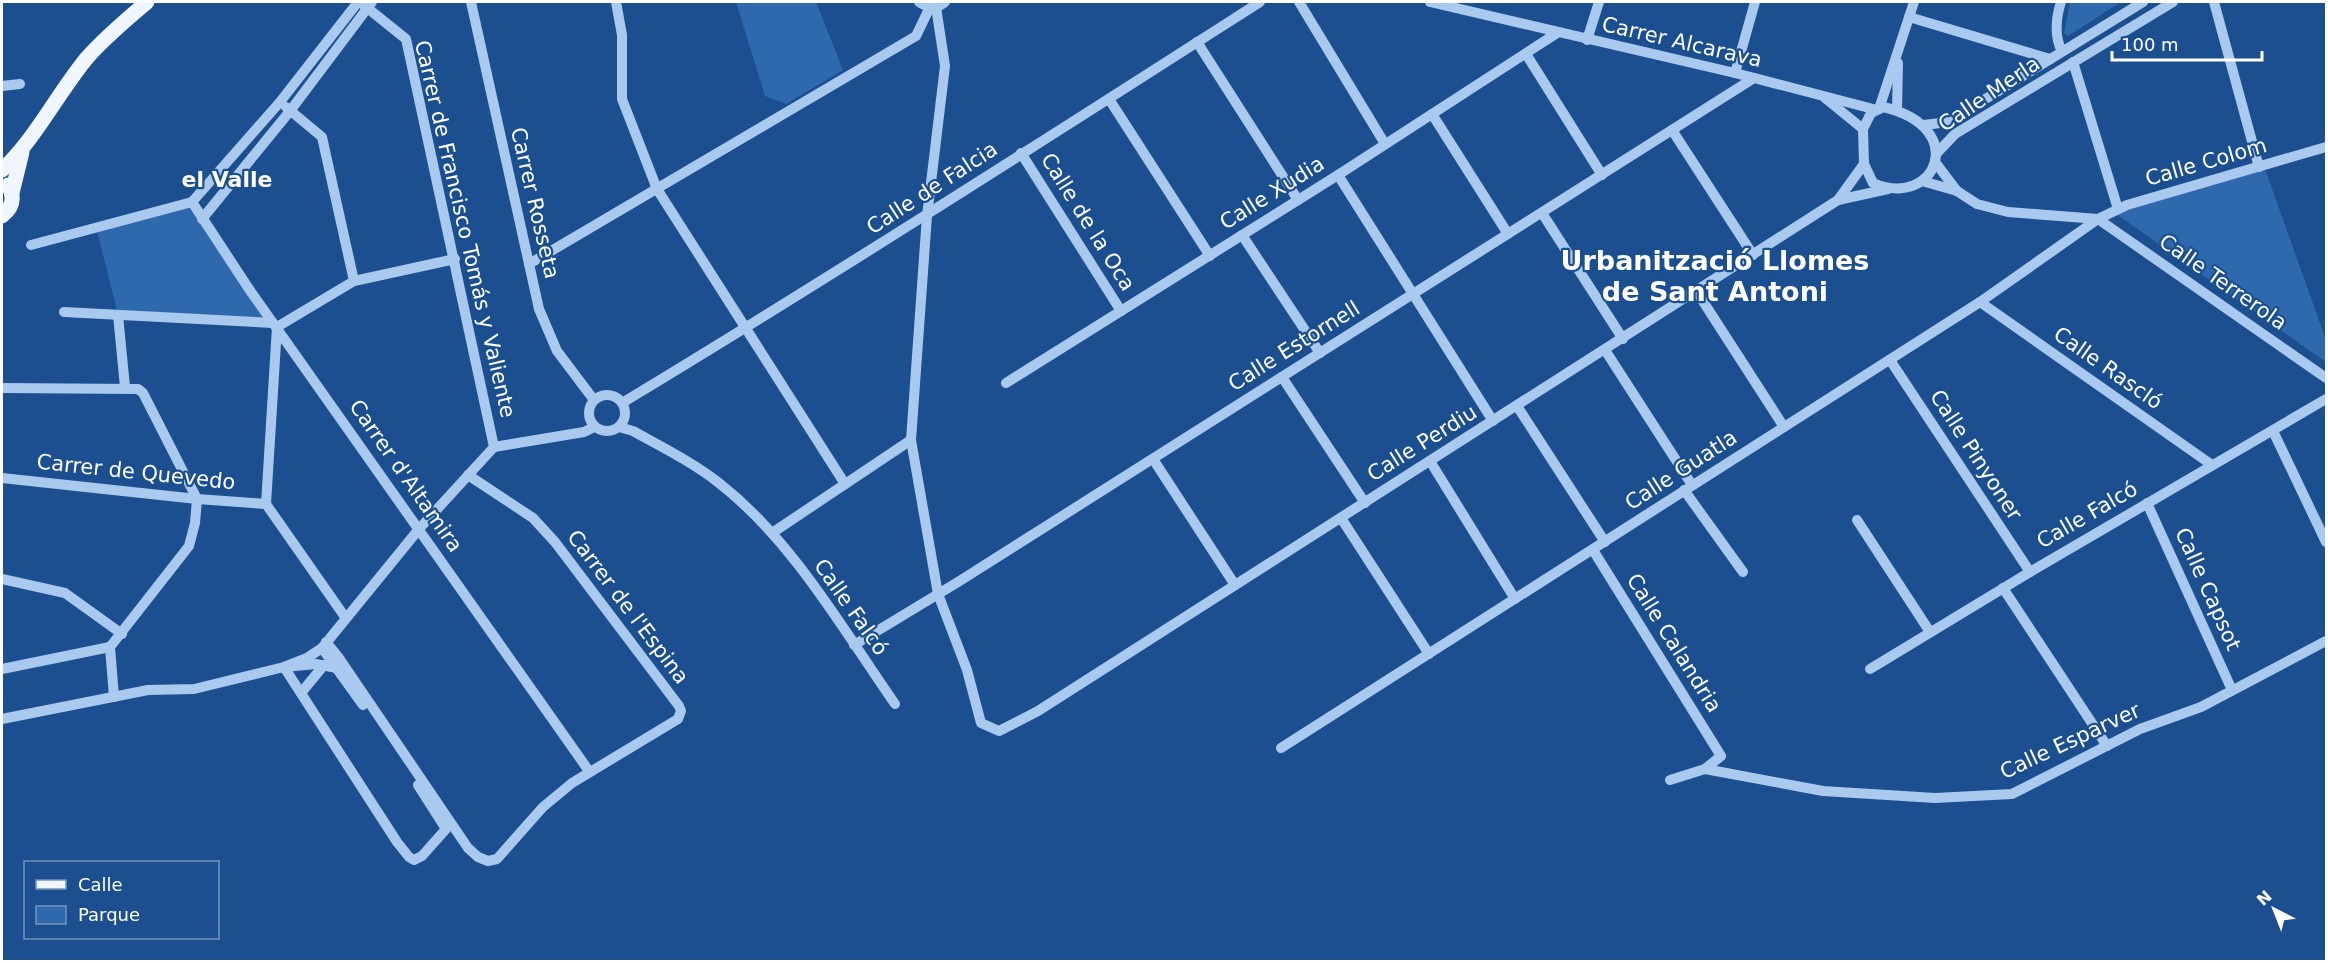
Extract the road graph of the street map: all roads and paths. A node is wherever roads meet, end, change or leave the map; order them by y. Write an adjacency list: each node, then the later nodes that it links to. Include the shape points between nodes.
1 (147, 2): 41 (main road, via 87,59)
2 (471, 2): 70 (street, Carrer Rosseta)
3 (616, 2): 51 (street, via 622,35 622,99)
4 (919, 2): 16 (street)
5 (1260, 2): 20 (street, Calle de Falcia)
6 (1299, 2): 39 (street)
7 (1430, 2): 18 (street, Carrer Alcarava)
8 (1599, 2): 19 (street)
9 (1755, 2): 25 (street)
10 (1914, 2): 17 (street)
11 (2061, 2): 22 (street, via 2057,41)
12 (2143, 2): 22 (street, Calle Merla)
13 (2173, 2): 24 (street, Calle Merla)
14 (2214, 2): 45 (street)
15 (364, 3): 31 (street); 34 (street); 69 (street, Carrer de Francisco Tomás y Valiente, via 406,39)
16 (937, 5): 51 (street, via 916,36); 61 (street, Calle Perdiu, via 945,66)
17 (1909, 17): 21 (street); 22 (street)
18 (1557, 33): 19 (street, Carrer Alcarava); 23 (street, Calle Xudia)
19 (1587, 40): 25 (street, Carrer Alcarava)
20 (1197, 42): 30 (street, Calle de Falcia); 55 (street)
21 (1898, 50): 32 (street); 33 (street)
22 (2060, 53): 24 (street); 24 (street, Calle Merla); 36 (street, Calle Merla, via 1948,122)
23 (1526, 54): 35 (street, Calle Xudia); 48 (street)
24 (2072, 63): 43 (street, Calle Merla, via 1955,134); 58 (street)
25 (1734, 73): 26 (street, Carrer Alcarava)
26 (1754, 78): 29 (street, Carrer Alcarava); 38 (street, Calle Estornell)
27 (20, 84): 28 (street)
28 (2, 86)
29 (1821, 94): 32 (street, Carrer Alcarava); 37 (street, Carrer Alcarava)
30 (1109, 99): 42 (street, Calle de Falcia); 68 (street)
31 (280, 102): 34 (street); 57 (street)
32 (1878, 110): 33 (street); 37 (street, via 1868,116)
33 (1897, 110): 36 (street)
34 (290, 111): 62 (street); 71 (street, via 322,137)
35 (1432, 114): 39 (street, Calle Xudia); 64 (street)
36 (1924, 125): 43 (street, via 1936,143)
37 (1863, 129): 44 (street)
38 (1672, 130): 48 (street, Calle Estornell); 67 (street)
39 (1385, 144): 47 (street, Calle Xudia)
40 (2326, 147): 45 (street, Calle Colom)
41 (23, 150): 46 (main road); 54 (main road)
42 (1021, 153): 61 (street, Calle de Falcia); 75 (street, Calle de la Oca)
43 (1936, 158): 50 (street); 53 (street)
44 (1864, 164): 52 (street, via 1873,183); 56 (street, Calle Perdiu)
45 (2259, 166): 58 (street, Calle Colom)
46 (2, 170)
47 (1338, 174): 55 (street, Calle Xudia); 73 (street)
48 (1602, 175): 59 (street, Calle Estornell)
49 (2, 179): 54 (main road)
50 (1922, 181): 52 (street, via 1909,188); 53 (street)
51 (657, 189): 70 (street); 79 (street)
52 (1888, 189): 56 (street, Calle Perdiu)
53 (1957, 191): 63 (street, via 1977,204 2008,212)
54 (12, 193): 60 (main road, via 11,205)
55 (1298, 200): 65 (street, Calle Xudia)
56 (1838, 200): 67 (street, Calle Perdiu)
57 (192, 202): 62 (street, Carrer d'Altamira); 66 (street)
58 (2118, 209): 63 (street, Calle Colom)
59 (1542, 213): 64 (street, Calle Estornell); 80 (street)
60 (2, 216)
61 (927, 216): 79 (street, Calle de Falcia); 98 (street, Calle Perdiu)
62 (202, 219): 78 (street, Carrer d'Altamira)
63 (2098, 219): 74 (street, Calle Guatla); 85 (street, Calle Terrerola)
64 (1508, 234): 73 (street, Calle Estornell)
65 (1242, 235): 68 (street, Calle Xudia); 82 (street)
66 (31, 245)
67 (1753, 255): 72 (street, Calle Perdiu)
68 (1210, 256): 75 (street, Calle Xudia)
69 (455, 259): 71 (street); 99 (street, Carrer de Francisco Tomás y Valiente)
70 (529, 264): 90 (street, Carrer Rosseta, via 539,309 557,351)
71 (354, 281): 78 (street)
72 (1696, 292): 80 (street, Calle Perdiu); 96 (street)
73 (1414, 293): 82 (street, Calle Estornell); 93 (street)
74 (1980, 302): 83 (street, Calle Guatla); 102 (street, Calle Rascló)
75 (1121, 311): 86 (street, Calle Xudia)
76 (64, 312): 77 (street)
77 (118, 315): 78 (street); 87 (street)
78 (275, 325): 110 (street); 113 (street, Carrer d'Altamira)
79 (744, 329): 91 (street, Calle de Falcia); 105 (street)
80 (1623, 339): 81 (street, Calle Perdiu)
81 (1605, 350): 92 (street, Calle Perdiu); 106 (street)
82 (1320, 353): 84 (street, Calle Estornell)
83 (1890, 360): 96 (street, Calle Guatla); 119 (street, Calle Pinyoner)
84 (1282, 377): 100 (street, Calle Estornell); 108 (street)
85 (2326, 378)
86 (1006, 383)
87 (125, 387): 88 (street); 107 (street, via 142,393)
88 (2, 388)
89 (2326, 399): 97 (street, Calle Falcó)
90 (594, 400): 91 (street, via 609,395); 94 (street, via 588,415)
91 (622, 403): 95 (street, via 624,418)
92 (1517, 406): 93 (street, Calle Perdiu); 115 (street)
93 (1493, 421): 101 (street, Calle Perdiu)
94 (594, 427): 95 (street, via 608,431); 99 (street)
95 (619, 427): 114 (street, via 633,431 718,482)
96 (1784, 427): 106 (street, Calle Guatla)
97 (2273, 431): 102 (street, Calle Falcó); 116 (street)
98 (911, 440): 105 (street); 123 (street, Calle Perdiu)
99 (494, 447): 103 (street, Carrer de Francisco Tomás y Valiente)
100 (1153, 459): 121 (street); 123 (street, Calle Estornell)
101 (1430, 461): 108 (street, Calle Perdiu); 124 (street)
102 (2212, 465): 109 (street, Calle Falcó)
103 (468, 475): 113 (street, Carrer de Francisco Tomás y Valiente); 146 (street, Carrer de l'Espina, via 533,518 555,542 679,706 678,719 670,726)
104 (2, 478): 107 (street, Carrer de Quevedo)
105 (845, 484): 114 (street)
106 (1688, 487): 115 (street, Calle Guatla); 118 (street)
107 (196, 499): 110 (street, Carrer de Quevedo); 127 (street, via 189,546)
108 (1365, 503): 111 (street, Calle Perdiu)
109 (2147, 503): 119 (street, Calle Falcó); 138 (street, Calle Capsot)
110 (266, 504): 125 (street)
111 (1341, 518): 121 (street, Calle Perdiu); 132 (street)
112 (1857, 520): 126 (street)
113 (419, 529): 125 (street, Carrer de Francisco Tomás y Valiente); 146 (street, Carrer d'Altamira)
114 (772, 533): 130 (street, Calle Falcó)
115 (1605, 542): 117 (street, Calle Guatla)
116 (2326, 542)
117 (1593, 550): 124 (street, Calle Guatla); 145 (street, Calle Calandria, via 1721,756)
118 (1743, 572)
119 (2030, 572): 122 (street, Calle Falcó)
120 (2, 579): 127 (street, via 65,592)
121 (1234, 585): 123 (street, Calle Perdiu, via 1026,718 999,731 981,723 967,670)
122 (2003, 588): 126 (street, Calle Falcó); 143 (street)
123 (938, 594): 130 (street, Calle Estornell)
124 (1515, 599): 132 (street, Calle Guatla)
125 (345, 617): 129 (street, Carrer de Francisco Tomás y Valiente)
126 (1930, 632): 137 (street, Calle Falcó)
127 (122, 634): 131 (street)
128 (2326, 641): 138 (street, Calle Esparver)
129 (324, 645): 134 (street, via 308,658); 135 (street); 146 (street, Carrer de l'Espina, via 339,658 468,848 478,857 497,859 543,807)
130 (854, 645): 141 (street, Calle Falcó)
131 (110, 647): 136 (street); 140 (street)
132 (1429, 654): 144 (street, Calle Guatla)
133 (324, 666): 134 (street); 135 (street); 139 (street)
134 (284, 667): 139 (street); 140 (street, via 194,689 148,690)
135 (337, 668): 139 (street, via 446,829 422,856 414,860 397,842)
136 (2, 669)
137 (1870, 669)
138 (2232, 690): 143 (street, Calle Esparver)
139 (300, 693)
140 (114, 697): 142 (street)
141 (895, 704)
142 (2, 719)
143 (2107, 746): 145 (street, Calle Esparver, via 2012,794 1976,797 1823,791)
144 (1281, 748)
145 (1705, 769): 147 (street)
146 (589, 771)
147 (1670, 780)

